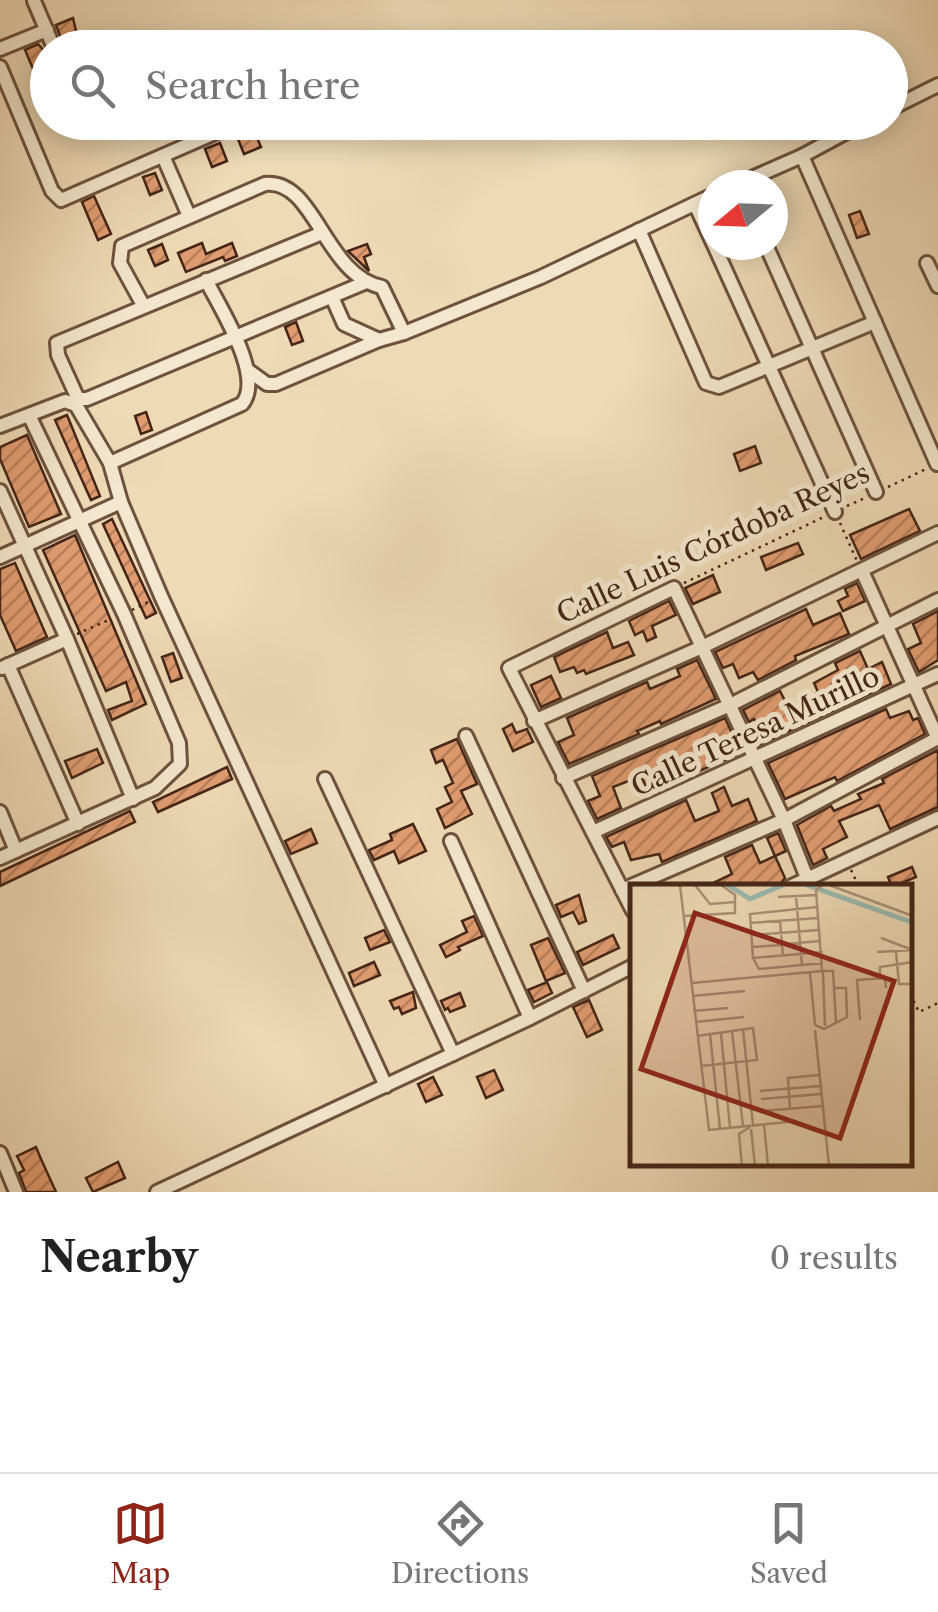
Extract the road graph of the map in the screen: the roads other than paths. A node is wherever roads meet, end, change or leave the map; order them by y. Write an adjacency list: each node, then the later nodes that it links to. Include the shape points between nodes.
1 (34, 1): 2 (street)
2 (46, 30)
3 (30, 37): 4 (street)
4 (0, 49)
5 (0, 67): 6 (street)
6 (3, 83): 11 (street, via 61,200)
7 (938, 85): 8 (street)
8 (908, 100)
9 (199, 140): 11 (street)
10 (832, 140): 12 (street)
11 (163, 156): 17 (street)
12 (802, 156): 13 (street); 28 (street)
13 (770, 170)
14 (698, 202): 15 (street)
15 (695, 204): 16 (street); 18 (street)
16 (698, 210)
17 (188, 216): 19 (street, via 274,183 296,194); 27 (street, via 122,246 120,263)
18 (639, 230): 29 (street); 33 (street, via 706,383 719,387)
19 (322, 232): 23 (street); 24 (street)
20 (721, 260): 33 (street)
21 (773, 260): 32 (street)
22 (927, 263): 25 (street)
23 (206, 280): 27 (street); 30 (street)
24 (364, 283): 26 (street); 29 (street, via 382,287)
25 (938, 286)
26 (332, 297): 30 (street); 31 (street, via 344,324)
27 (142, 306): 35 (street, via 57,343)
28 (875, 322): 32 (street); 39 (street)
29 (404, 333): 31 (street)
30 (233, 336): 34 (street); 35 (street)
31 (379, 340): 34 (street, via 276,384)
32 (812, 347): 33 (street); 41 (street)
33 (768, 367): 43 (street)
34 (249, 372): 38 (street, via 242,404)
35 (77, 402): 36 (street); 38 (street)
36 (30, 415): 37 (street); 44 (street)
37 (0, 426)
38 (110, 463): 42 (street)
39 (937, 464)
40 (0, 491): 46 (street)
41 (876, 492)
42 (120, 502): 44 (street); 82 (street)
43 (835, 512)
44 (79, 520): 46 (street); 63 (street, via 179,744 180,764)
45 (938, 533): 48 (street)
46 (24, 545): 47 (street); 51 (street)
47 (0, 556)
48 (862, 571): 50 (street); 52 (street)
49 (938, 600): 50 (street)
50 (886, 626): 55 (street); 56 (street)
51 (67, 639): 53 (street); 63 (street)
52 (702, 646): 56 (street); 57 (street); 57 (street, Calle Luis Córdoba Reyes, via 674,588 509,668)
53 (4, 667): 67 (street)
54 (938, 674): 55 (street, Calle Teresa Murillo)
55 (914, 686): 59 (street); 60 (street, Calle Teresa Murillo)
56 (730, 705): 60 (street); 61 (street)
57 (534, 721): 61 (street)
58 (466, 736): 79 (street)
59 (938, 739): 66 (street)
60 (756, 760): 66 (street); 68 (street, Calle Teresa Murillo)
61 (563, 778): 68 (street)
62 (325, 780): 81 (street)
63 (133, 799): 67 (street)
64 (0, 812): 70 (street)
65 (938, 818): 72 (street)
66 (784, 820): 72 (street); 73 (street)
67 (78, 824): 70 (street)
68 (594, 832): 76 (street)
69 (451, 841): 80 (street)
70 (16, 851): 71 (street)
71 (0, 858)
72 (807, 878): 74 (street)
73 (636, 884)
74 (796, 884)
75 (630, 887): 76 (street)
76 (622, 890): 77 (street)
77 (630, 905)
78 (630, 967): 79 (street)
79 (584, 990): 80 (street)
80 (530, 1018): 81 (street)
81 (454, 1054): 82 (street)
82 (386, 1086): 85 (street)
83 (0, 1153): 84 (street)
84 (16, 1192)
85 (157, 1192)

